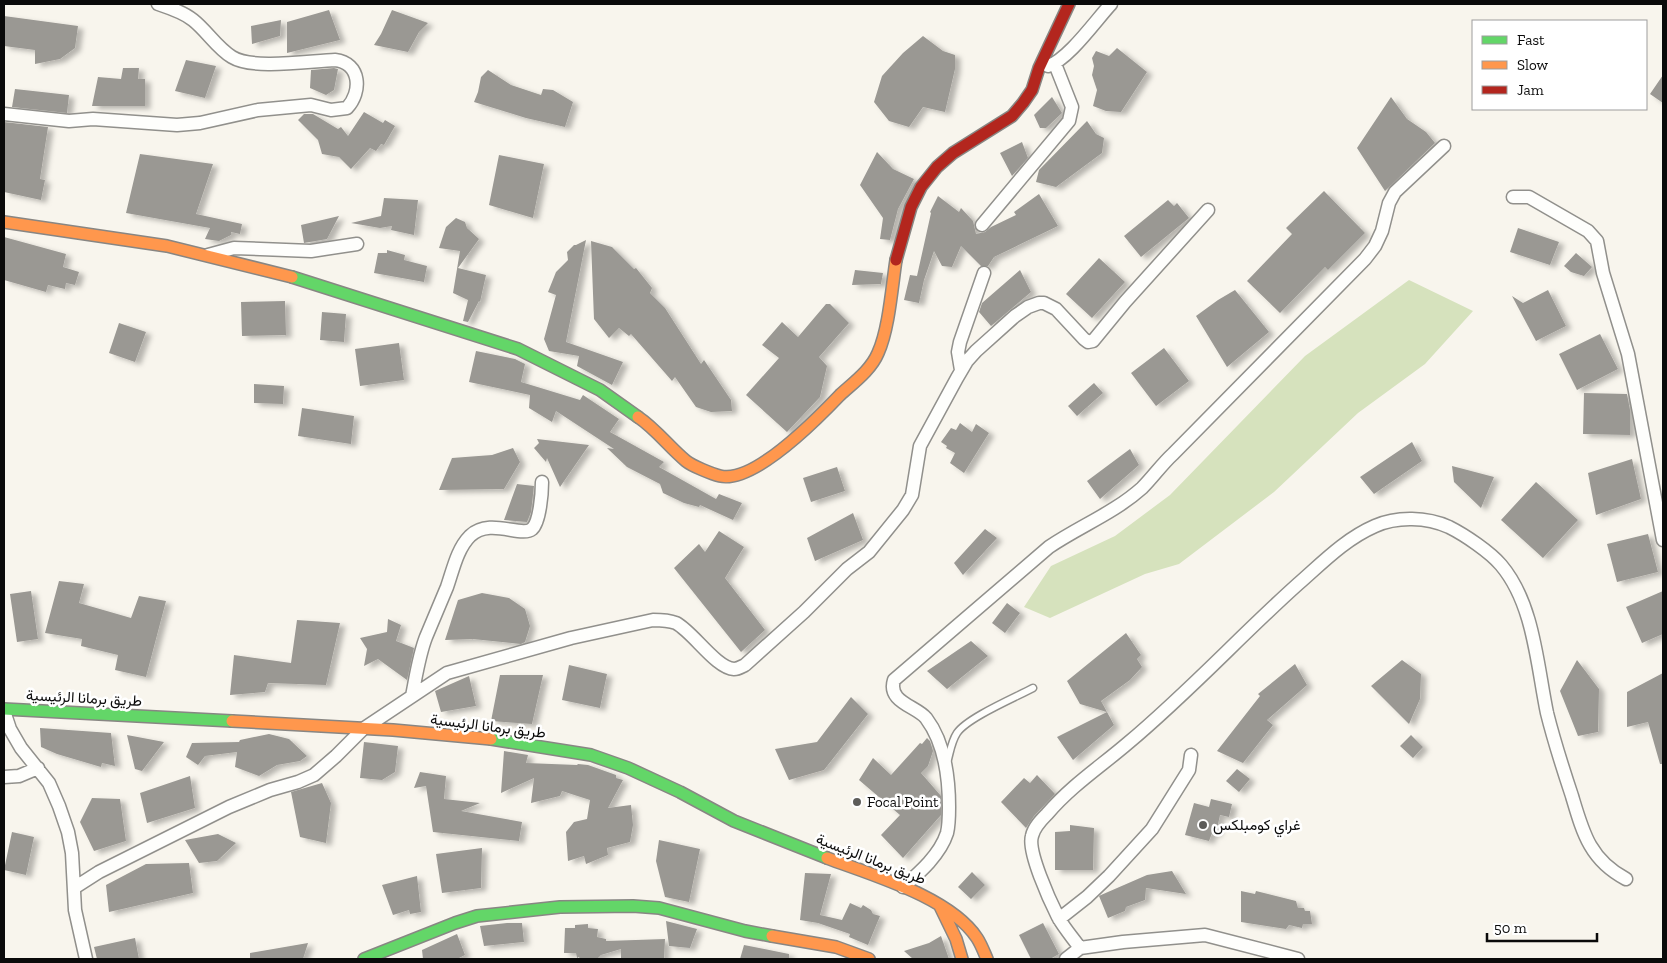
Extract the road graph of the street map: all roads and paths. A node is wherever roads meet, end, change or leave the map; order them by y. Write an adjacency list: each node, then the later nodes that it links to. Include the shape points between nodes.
1 (158, 4): 6 (street, via 194,20 225,52 248,64 346,62 354,70 355,98 342,110 311,106 267,109 176,125 93,119 69,121)
2 (1069, 4): 5 (street)
3 (1111, 4): 4 (street)
4 (1055, 64): 5 (street); 11 (street, via 1072,107 1069,122)
5 (1038, 68): 13 (street, via 1032,90 1012,116 953,153 921,187 910,207 897,253 878,353 867,369 795,440 741,474 721,476 687,462 647,424 600,390 518,349 306,281)
6 (4, 114)
7 (1444, 146): 23 (street, via 1395,192 1382,231 1365,259 1142,487 1101,518 1049,547 894,680 893,687 902,702 925,717 937,738)
8 (1513, 197): 17 (street, via 1529,197 1588,231 1597,241 1603,273 1628,354)
9 (1208, 210): 15 (street, via 1093,341 1084,339 1056,309 1039,302 1009,322 976,351)
10 (4, 222): 13 (street, via 159,244)
11 (982, 225)
12 (356, 244): 13 (street, via 311,251 234,248)
13 (208, 256)
14 (984, 273): 15 (street, via 960,342)
15 (961, 370): 19 (street, via 920,446 912,495 903,510 869,552 745,665 735,669 727,667 680,626 666,620 653,620 457,669)
16 (542, 482): 19 (street, via 542,498 532,529 526,532 496,527 478,530 460,550 426,638)
17 (1663, 540)
18 (1033, 688): 23 (lane, via 967,723 951,745)
19 (412, 696): 21 (street)
20 (4, 710): 21 (street, طريق برمانا الرئيسية); 24 (street, via 20,748)
21 (363, 729): 27 (street, طريق برمانا الرئيسية, via 500,740 591,755 628,768 769,836); 28 (street, via 314,775 228,807 99,872)
22 (1191, 755): 30 (street, via 1189,770 1152,829 1109,876)
23 (946, 766): 27 (street, via 949,799 947,834 931,859)
24 (38, 768): 25 (street, via 19,776); 28 (street, via 49,783 68,832)
25 (4, 777)
26 (1626, 879): 30 (street, via 1612,872 1593,852 1582,829 1548,716 1529,620 1501,564 1447,526 1405,519 1377,525 1348,541 1278,602 1176,702 1058,800 1031,837 1033,857)
27 (903, 887): 29 (street, طريق برمانا الرئيسية)
28 (74, 888): 32 (street, via 75,910)
29 (939, 904): 35 (street); 36 (street, طريق برمانا الرئيسية, via 960,919 977,938)
30 (1059, 919): 31 (street)
31 (1080, 948): 37 (street); 38 (street, via 1206,935)
32 (86, 959)
33 (364, 959): 34 (street, via 477,916 560,907 632,906 659,908 745,931 836,947)
34 (869, 959)
35 (962, 959)
36 (987, 959)
37 (1066, 959)
38 (1298, 959)

